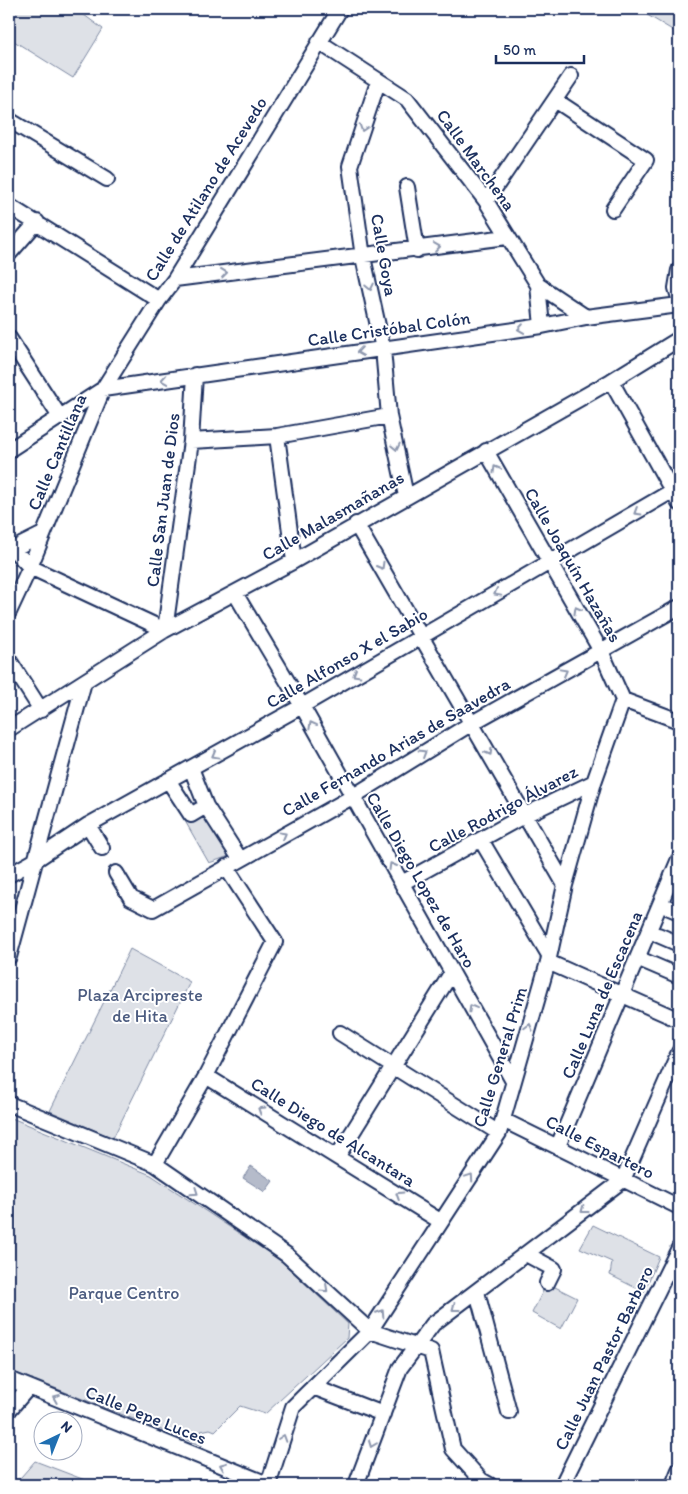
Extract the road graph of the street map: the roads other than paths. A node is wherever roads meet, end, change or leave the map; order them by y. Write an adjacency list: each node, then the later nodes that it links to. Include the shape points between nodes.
1 (340, 9): 2 (street, Calle de Atilano de Acevedo)
2 (319, 42): 4 (street, Calle Marchena); 18 (street, Calle de Atilano de Acevedo)
3 (571, 76): 5 (street)
4 (378, 82): 9 (street, Calle Marchena, via 408,100); 16 (street, Calle Goya, one-way to 16, via 350,166)
5 (555, 100): 9 (street); 11 (street, via 646,160)
6 (9, 120): 7 (street)
7 (107, 179)
8 (407, 186): 14 (street)
9 (486, 201): 13 (street, Calle Marchena)
10 (9, 206): 12 (street)
11 (613, 209)
12 (37, 222): 15 (street); 21 (street)
13 (507, 237): 14 (street, one-way to 13); 19 (street, Calle Marchena)
14 (416, 250): 16 (street)
15 (9, 254)
16 (363, 257): 18 (street, one-way to 16); 27 (street, Calle Goya, one-way to 27)
17 (679, 270): 20 (street, via 676,288)
18 (175, 279): 21 (street, Calle de Atilano de Acevedo)
19 (538, 285): 23 (street, Calle Marchena); 24 (street)
20 (679, 298)
21 (158, 300): 30 (street, Calle de Atilano de Acevedo)
22 (679, 306): 23 (street, Calle Cristóbal Colón)
23 (586, 317): 24 (street, Calle Cristóbal Colón)
24 (542, 326): 27 (street, Calle Cristóbal Colón, one-way to 27)
25 (9, 338): 32 (street)
26 (679, 339): 29 (street, Calle Malasmañanas)
27 (383, 349): 28 (street, Calle Cristóbal Colón, one-way to 28); 31 (street, Calle Goya)
28 (195, 375): 30 (street, Calle Cristóbal Colón, one-way to 30); 34 (street, Calle San Juan de Dios)
29 (611, 381): 36 (street, Calle Malasmañanas); 37 (street)
30 (103, 389): 32 (street); 40 (street, Calle Cantillana)
31 (389, 416): 33 (street); 38 (street, Calle Goya, one-way to 38)
32 (60, 417): 35 (street)
33 (277, 436): 34 (street); 42 (street)
34 (192, 441): 48 (street, Calle San Juan de Dios)
35 (9, 450)
36 (486, 451): 38 (street, Calle Malasmañanas); 43 (street, Calle Joaquín Hazañas, one-way to 36)
37 (677, 494): 43 (street, Calle Alfonso X el Sabio, one-way to 43)
38 (406, 496): 39 (street, Calle Malasmañanas)
39 (356, 524): 42 (street, Calle Malasmañanas); 49 (street, one-way to 49)
40 (43, 534): 41 (street); 44 (street, Calle Cantillana)
41 (11, 549): 44 (street)
42 (294, 561): 45 (street, Calle Malasmañanas)
43 (551, 563): 49 (street, Calle Alfonso X el Sabio, one-way to 49); 50 (street, Calle Joaquín Hazañas, one-way to 43)
44 (30, 567): 47 (street, Calle Cantillana); 48 (street)
45 (235, 593): 48 (street, Calle Malasmañanas); 54 (street, Calle Diego Lopez de Haro)
46 (679, 607): 50 (street, Calle Fernando Arias de Saavedra)
47 (9, 612)
48 (165, 630): 52 (street, Calle Malasmañanas)
49 (421, 636): 54 (street, Calle Alfonso X el Sabio, one-way to 54); 57 (street)
50 (601, 651): 53 (street, Calle Joaquín Hazañas); 57 (street, Calle Fernando Arias de Saavedra, one-way to 50)
51 (10, 666): 55 (street)
52 (84, 682): 55 (street, Calle Malasmañanas); 70 (street)
53 (623, 700): 56 (street); 61 (street, Calle General Prim)
54 (302, 706): 59 (street, Calle Alfonso X el Sabio, one-way to 59); 62 (street, Calle Diego Lopez de Haro, one-way to 54)
55 (41, 710): 58 (street, Calle Malasmañanas)
56 (679, 721)
57 (472, 724): 62 (street, Calle Fernando Arias de Saavedra, one-way to 57); 64 (street, one-way to 64)
58 (9, 729)
59 (191, 768): 60 (street, Calle Alfonso X el Sabio); 63 (street)
60 (168, 780): 63 (street, via 191,815); 65 (street, Calle Alfonso X el Sabio)
61 (594, 782): 64 (street, Calle Rodrigo Álvarez); 75 (street, Calle General Prim)
62 (352, 797): 68 (street, Calle Fernando Arias de Saavedra, one-way to 62); 74 (street, Calle Diego Lopez de Haro, one-way to 62)
63 (206, 806): 68 (street)
64 (525, 816): 66 (street, Calle Rodrigo Álvarez); 75 (street)
65 (88, 825): 67 (street); 70 (street, Calle Alfonso X el Sabio)
66 (481, 840): 74 (street, Calle Rodrigo Álvarez); 79 (street)
67 (102, 848)
68 (240, 859): 71 (street, Calle Fernando Arias de Saavedra)
69 (679, 860): 83 (street, Calle Luna de Escacena)
70 (34, 861): 73 (street, Calle Alfonso X el Sabio); 78 (street)
71 (226, 867): 72 (street, Calle Fernando Arias de Saavedra, via 153,909 131,898); 88 (street, via 275,942)
72 (116, 873)
73 (9, 875)
74 (402, 884): 81 (street, Calle Diego Lopez de Haro)
75 (565, 885): 79 (street, Calle General Prim)
76 (658, 935): 77 (street)
77 (679, 944)
78 (9, 957)
79 (548, 958): 83 (street); 89 (street, Calle General Prim, one-way to 79)
80 (644, 961): 82 (street)
81 (452, 972): 87 (street); 89 (street, Calle Diego Lopez de Haro, one-way to 81)
82 (679, 976)
83 (622, 994): 84 (street); 92 (street, Calle Luna de Escacena)
84 (679, 1020)
85 (340, 1033): 87 (street, Calle Espartero)
86 (679, 1052): 95 (street)
87 (394, 1068): 91 (street, Calle Espartero); 93 (street)
88 (206, 1076): 93 (street, Calle Diego de Alcantara, one-way to 88); 94 (street)
89 (513, 1081): 91 (street, Calle General Prim)
90 (9, 1104): 94 (street)
91 (501, 1127): 92 (street, Calle Espartero); 97 (street, Calle General Prim, one-way to 91)
92 (558, 1146): 95 (street, Calle Espartero)
93 (337, 1157): 97 (street, Calle Diego de Alcantara, one-way to 93)
94 (155, 1164): 102 (street, one-way to 102, via 287,1255)
95 (622, 1180): 96 (street, Calle Espartero); 99 (street, one-way to 99)
96 (679, 1207)
97 (440, 1221): 102 (street, Calle General Prim, one-way to 97)
98 (679, 1248): 114 (street, Calle Juan Pastor Barbero)
99 (526, 1254): 100 (street, via 554,1269); 101 (street)
100 (547, 1283)
101 (477, 1292): 103 (street, one-way to 103, via 433,1324); 108 (street)
102 (370, 1331): 103 (street); 106 (street, Calle General Prim)
103 (416, 1346): 109 (street, via 400,1368); 113 (street, via 431,1351 453,1449 481,1480)
104 (9, 1379): 105 (street, Calle Pepe Luces)
105 (29, 1387): 107 (street); 111 (street, Calle Pepe Luces, one-way to 105)
106 (313, 1387): 109 (street); 111 (street, Calle General Prim, one-way to 106, via 293,1406)
107 (9, 1410)
108 (509, 1412)
109 (383, 1414): 112 (street, one-way to 112)
110 (679, 1470): 115 (street)
111 (269, 1485)
112 (356, 1485)
113 (490, 1485)
114 (562, 1485)
115 (673, 1485)

